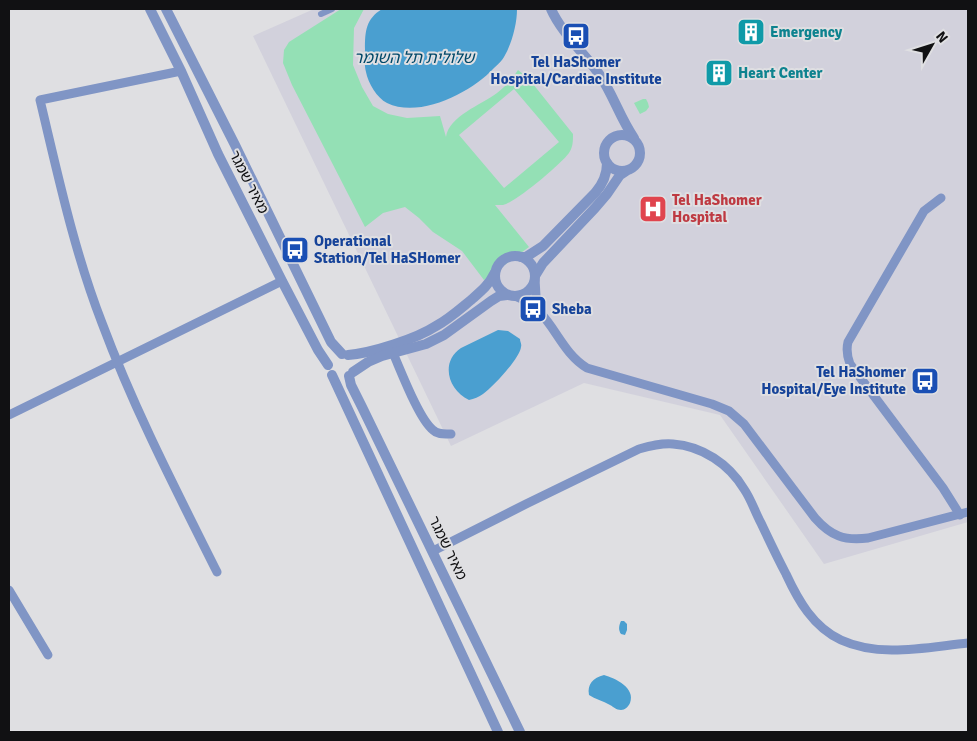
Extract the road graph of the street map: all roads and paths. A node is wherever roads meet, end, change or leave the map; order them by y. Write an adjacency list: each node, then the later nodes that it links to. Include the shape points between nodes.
1 (150, 9): 7 (street, מאיר שמגר)
2 (166, 9): 5 (street, מאיר שמגר)
3 (332, 9): 6 (street)
4 (551, 9): 8 (street, via 606,84)
5 (171, 14): 11 (street, מאיר שמגר)
6 (321, 14)
7 (181, 72): 12 (street, מאיר שמגר); 24 (street, via 40,100 73,237)
8 (617, 108): 9 (street, via 616,127); 10 (street)
9 (611, 138): 10 (street, via 623,134); 13 (street, via 604,148)
10 (634, 138): 14 (street, via 640,147 640,158)
11 (235, 145): 12 (street); 23 (street, מאיר שמגר, via 331,342)
12 (218, 154): 19 (street, מאיר שמגר)
13 (607, 163): 14 (street, via 615,170); 16 (street, via 606,176 595,193 544,246)
14 (626, 171): 18 (street, via 543,263)
15 (941, 198): 29 (street, via 924,211 846,349 850,364)
16 (521, 257): 17 (street, via 503,259); 18 (street, via 531,264)
17 (494, 274): 20 (street, via 498,288); 23 (street, via 484,288 436,327 368,352)
18 (535, 277): 20 (street, via 526,293); 21 (street, via 536,296)
19 (282, 281): 24 (street); 25 (street, מאיר שמגר)
20 (511, 296): 21 (street, via 532,304); 22 (street, via 499,296 426,344)
21 (544, 317): 29 (street, via 573,356 587,368 729,411 752,434 815,518 835,535 857,540)
22 (393, 353): 26 (street, via 368,362); 28 (street, via 427,424 440,434)
23 (345, 355): 25 (street, via 331,358); 26 (street, via 353,363)
24 (117, 362): 27 (street); 31 (street, via 152,442)
25 (330, 370): 26 (street, via 335,378 342,379); 35 (street, מאיר שמגר)
26 (351, 374): 30 (street, מאיר שמגר, via 351,385)
27 (9, 415)
28 (451, 434)
29 (964, 514)
30 (433, 551): 33 (street, via 639,449 680,445 702,451 732,473 744,488 801,604 813,619 839,639 875,650); 36 (street, מאיר שמגר)
31 (217, 572)
32 (9, 590): 34 (street)
33 (968, 643)
34 (48, 655)
35 (498, 732)
36 (520, 732)

